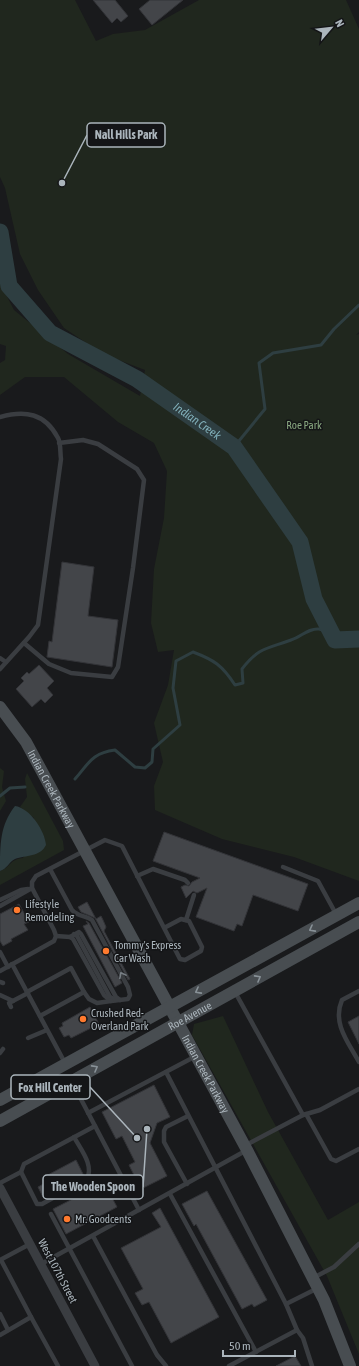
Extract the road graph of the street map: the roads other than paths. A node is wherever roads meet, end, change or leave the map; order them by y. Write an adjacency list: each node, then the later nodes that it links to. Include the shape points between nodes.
1 (0, 417): 2 (lane, via 27,413 39,418 59,439)
2 (59, 443): 3 (lane, via 61,459 38,625); 3 (lane, via 83,440 98,444 137,469 144,480 118,667 112,677 71,673 49,664)
3 (24, 643): 5 (lane)
4 (0, 658): 5 (lane)
5 (6, 662): 6 (lane)
6 (0, 668)
7 (0, 707): 8 (main road, Indian Creek Parkway, via 26,742)
8 (85, 850): 10 (lane); 11 (lane, via 106,840 122,846); 36 (main road, Indian Creek Parkway)
9 (283, 867): 18 (lane, via 318,881)
10 (50, 869): 13 (lane, via 36,876); 33 (lane, one-way to 10, via 129,997 128,987 92,920 72,910)
11 (137, 876): 12 (lane, via 153,870); 21 (lane)
12 (188, 883)
13 (32, 888): 15 (lane); 17 (lane); 22 (lane)
14 (194, 895): 19 (lane)
15 (0, 900)
16 (359, 904): 18 (main road, Roe Avenue)
17 (0, 906)
18 (337, 915): 36 (main road, Roe Avenue, one-way to 36)
19 (186, 920): 21 (lane, via 181,919); 21 (lane, via 189,921 202,947 201,952 185,960 180,959)
20 (359, 922): 28 (main road, Roe Avenue, one-way to 20)
21 (164, 928)
22 (56, 936): 23 (lane); 26 (lane, via 54,941)
23 (72, 936): 33 (lane, via 104,996); 33 (lane, via 79,932 81,934)
24 (0, 948): 25 (lane)
25 (1, 953): 26 (lane)
26 (10, 965): 27 (lane); 31 (lane)
27 (0, 971)
28 (234, 991): 38 (main road, Roe Avenue); 49 (lane)
29 (359, 991): 42 (lane, via 342,1000 338,1016 340,1026)
30 (84, 992): 31 (lane, via 71,968); 33 (lane, via 97,1003); 37 (lane)
31 (27, 993): 34 (lane); 37 (lane)
32 (0, 995): 34 (lane)
33 (116, 1000)
34 (13, 1001): 35 (lane, via 9,1003)
35 (11, 1007)
36 (169, 1007): 38 (main road, Indian Creek Parkway); 43 (main road, Roe Avenue)
37 (40, 1016): 39 (lane)
38 (177, 1021): 41 (main road, Indian Creek Parkway); 45 (main road, Roe Avenue, one-way to 38)
39 (47, 1030): 40 (lane); 43 (lane)
40 (28, 1038)
41 (196, 1056): 44 (lane); 54 (main road, Indian Creek Parkway)
42 (359, 1062)
43 (65, 1064): 47 (main road, Roe Avenue)
44 (166, 1072): 48 (lane); 50 (lane)
45 (71, 1081): 48 (lane); 51 (main road, Roe Avenue)
46 (359, 1089): 49 (lane, via 320,1110)
47 (0, 1100)
48 (88, 1113): 52 (lane)
49 (305, 1115): 54 (lane); 55 (lane, via 331,1159 336,1161)
50 (188, 1116): 56 (lane); 59 (lane, via 166,1127 163,1136)
51 (0, 1121)
52 (95, 1126): 53 (lane); 62 (lane)
53 (74, 1137): 57 (lane, via 24,1164); 57 (lane, via 90,1167 87,1179 42,1204 37,1204)
54 (245, 1148): 56 (lane); 70 (main road, Indian Creek Parkway)
55 (359, 1149)
56 (215, 1168): 59 (lane); 71 (lane)
57 (21, 1172): 58 (lane)
58 (0, 1183)
59 (187, 1184): 61 (lane)
60 (0, 1188): 65 (street, West 107th Street)
61 (170, 1194): 62 (lane); 77 (lane)
62 (139, 1210): 64 (lane)
63 (52, 1214): 67 (lane)
64 (93, 1236): 67 (lane); 81 (lane, via 157,1355)
65 (30, 1244): 68 (lane); 69 (street, West 107th Street)
66 (359, 1244): 70 (lane)
67 (70, 1248): 69 (lane); 80 (lane)
68 (0, 1260): 73 (lane)
69 (41, 1264): 79 (street, West 107th Street)
70 (315, 1283): 71 (lane); 84 (main road, Indian Creek Parkway)
71 (286, 1304): 75 (lane)
72 (0, 1314): 74 (lane)
73 (31, 1318): 74 (lane); 78 (lane)
74 (8, 1330): 76 (lane)
75 (296, 1330): 77 (lane); 83 (lane, via 303,1338)
76 (0, 1334)
77 (256, 1352): 82 (lane)
78 (58, 1366)
79 (95, 1366)
80 (132, 1366)
81 (166, 1366)
82 (229, 1366)
83 (312, 1366)
84 (350, 1366)

